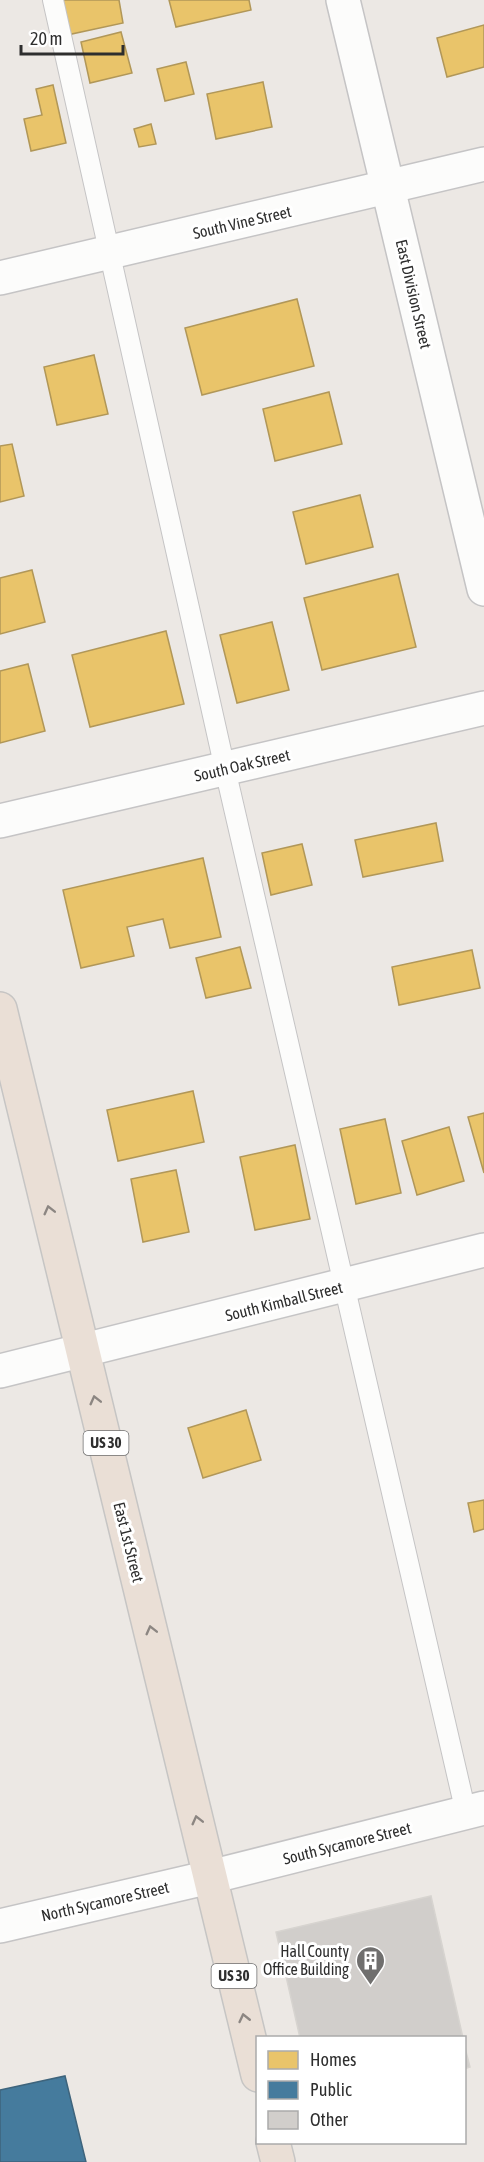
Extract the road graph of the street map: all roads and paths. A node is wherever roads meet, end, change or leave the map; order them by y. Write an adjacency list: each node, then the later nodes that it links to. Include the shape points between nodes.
1 (52, 0): 5 (lane)
2 (344, 0): 4 (street, East Division Street)
3 (484, 164): 4 (street, South Vine Street)
4 (388, 187): 5 (street, South Vine Street); 7 (street, East Division Street)
5 (111, 253): 6 (street, South Vine Street); 9 (lane)
6 (0, 278)
7 (484, 589)
8 (484, 708): 9 (street, South Oak Street)
9 (225, 769): 10 (street, South Oak Street); 13 (lane)
10 (0, 821)
11 (0, 1009): 14 (highway, East 1st Street / US 30, one-way to 11)
12 (484, 1250): 13 (street, South Kimball Street)
13 (346, 1285): 14 (street, South Kimball Street); 16 (lane)
14 (83, 1351): 15 (street, South Kimball Street); 17 (highway, East 1st Street / US 30, one-way to 14)
15 (0, 1371)
16 (475, 1811): 17 (street, South Sycamore Street)
17 (210, 1877): 18 (street, North Sycamore Street); 19 (highway, East 1st Street / US 30, one-way to 17)
18 (0, 1926)
19 (256, 2067)
20 (274, 2144): 21 (highway)
21 (278, 2162)

